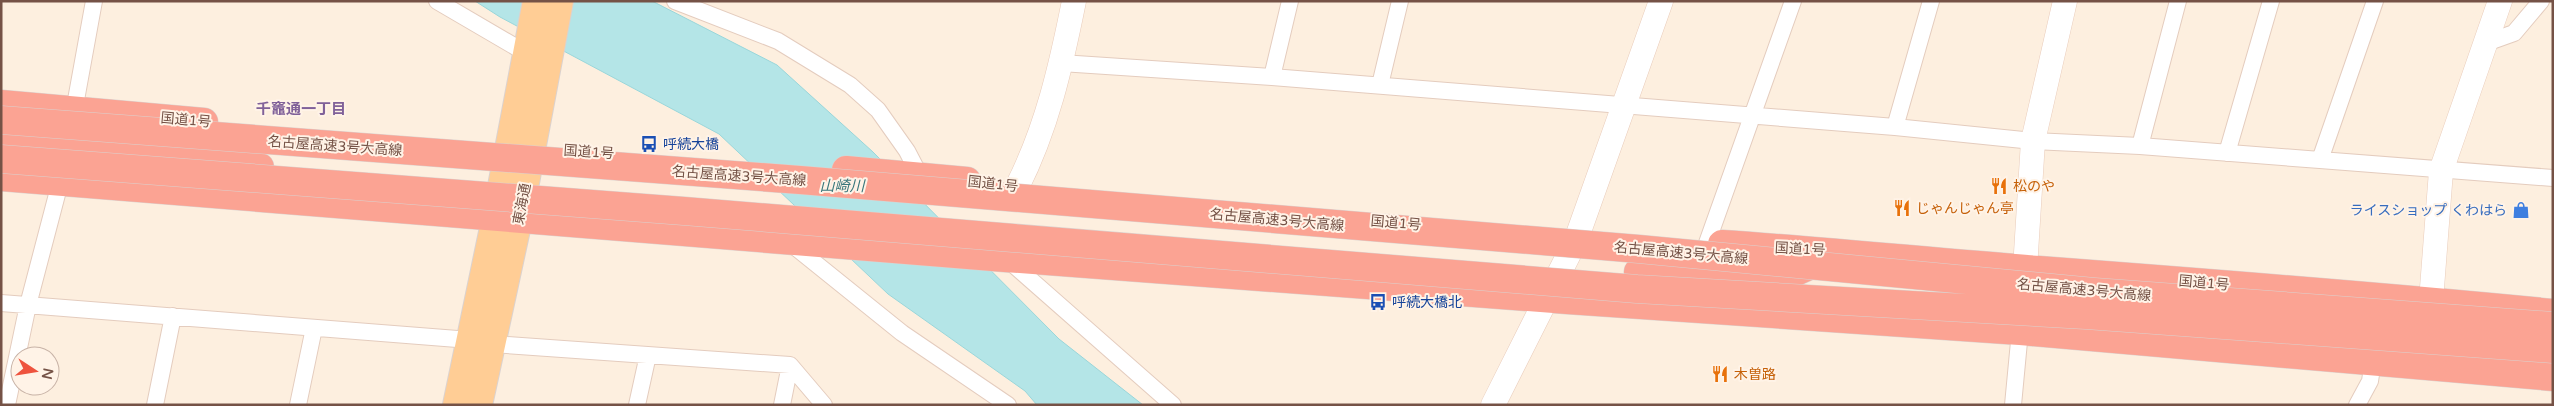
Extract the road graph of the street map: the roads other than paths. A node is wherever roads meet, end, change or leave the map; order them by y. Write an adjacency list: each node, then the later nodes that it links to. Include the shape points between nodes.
1 (94, 1): 26 (street)
2 (437, 1): 19 (street)
3 (536, 1): 19 (main road, 東海通)
4 (560, 1): 23 (main road, 東海通)
5 (675, 1): 38 (street, via 778,41 850,85 878,110 907,151)
6 (1074, 1): 20 (street)
7 (1290, 1): 21 (street)
8 (1400, 1): 22 (street)
9 (1661, 1): 25 (street)
10 (1793, 1): 27 (street)
11 (1931, 1): 29 (street)
12 (2065, 1): 30 (street)
13 (2178, 1): 32 (street)
14 (2271, 1): 34 (street)
15 (2375, 1): 36 (street)
16 (2500, 1): 18 (street)
17 (2541, 1): 18 (street, via 2514,32)
18 (2486, 43): 37 (street)
19 (526, 53): 23 (main road, 東海通)
20 (1061, 63): 21 (street); 43 (street, via 1040,136)
21 (1272, 77): 22 (street)
22 (1380, 86): 25 (street)
23 (531, 92): 33 (main road, 東海通)
24 (1, 104): 26 (highway, 国道1号)
25 (1624, 106): 27 (street); 46 (street)
26 (74, 111): 33 (highway, 国道1号)
27 (1751, 117): 29 (street); 47 (street)
28 (1, 120): 41 (highway, 名古屋高速3号大高線, bridge)
29 (1895, 127): 30 (street)
30 (2033, 140): 32 (street); 50 (street)
31 (1, 142): 44 (highway, via 202,160 425,188)
32 (2140, 146): 34 (street)
33 (521, 147): 38 (highway, 国道1号); 44 (main road, 東海通)
34 (2227, 153): 36 (street)
35 (1, 159): 61 (highway, 名古屋高速3号大高線, bridge, via 1637,289 2086,315)
36 (2320, 160): 37 (street)
37 (2441, 171): 39 (street); 52 (street)
38 (911, 175): 43 (highway, 国道1号)
39 (2550, 175)
40 (1, 177): 42 (highway)
41 (800, 180): 48 (highway, bridge, via 890,206 1638,272 1778,280); 57 (highway, 名古屋高速3号大高線, bridge, via 1640,249 2094,292)
42 (60, 182): 44 (highway); 54 (street)
43 (1017, 187): 46 (highway, 国道1号)
44 (498, 218): 45 (highway); 60 (main road, 東海通)
45 (787, 240): 49 (highway); 74 (street, via 902,333)
46 (1576, 240): 47 (highway, 国道1号); 51 (street)
47 (1707, 244): 48 (highway, 国道1号)
48 (1841, 251): 50 (highway, 国道1号)
49 (996, 257): 51 (highway); 75 (street)
50 (2024, 269): 52 (highway, 国道1号)
51 (1548, 299): 59 (highway); 76 (street)
52 (2430, 301): 55 (highway, 国道1号)
53 (1, 303): 54 (street)
54 (28, 305): 56 (street); 66 (street)
55 (2553, 313)
56 (173, 316): 58 (street); 67 (street)
57 (2553, 326)
58 (314, 328): 60 (street); 68 (street)
59 (2020, 331): 63 (highway); 77 (street)
60 (481, 342): 62 (street); 69 (main road, 東海通); 70 (main road, 東海通)
61 (2553, 349)
62 (648, 354): 64 (street); 71 (street)
63 (2373, 361): 65 (highway); 78 (street, via 2370,381)
64 (790, 365): 72 (street); 73 (street)
65 (2553, 377)
66 (7, 405)
67 (154, 405)
68 (298, 405)
69 (456, 405)
70 (479, 405)
71 (637, 405)
72 (782, 405)
73 (824, 405)
74 (1008, 405)
75 (1173, 405)
76 (1493, 405)
77 (2013, 405)
78 (2357, 405)

